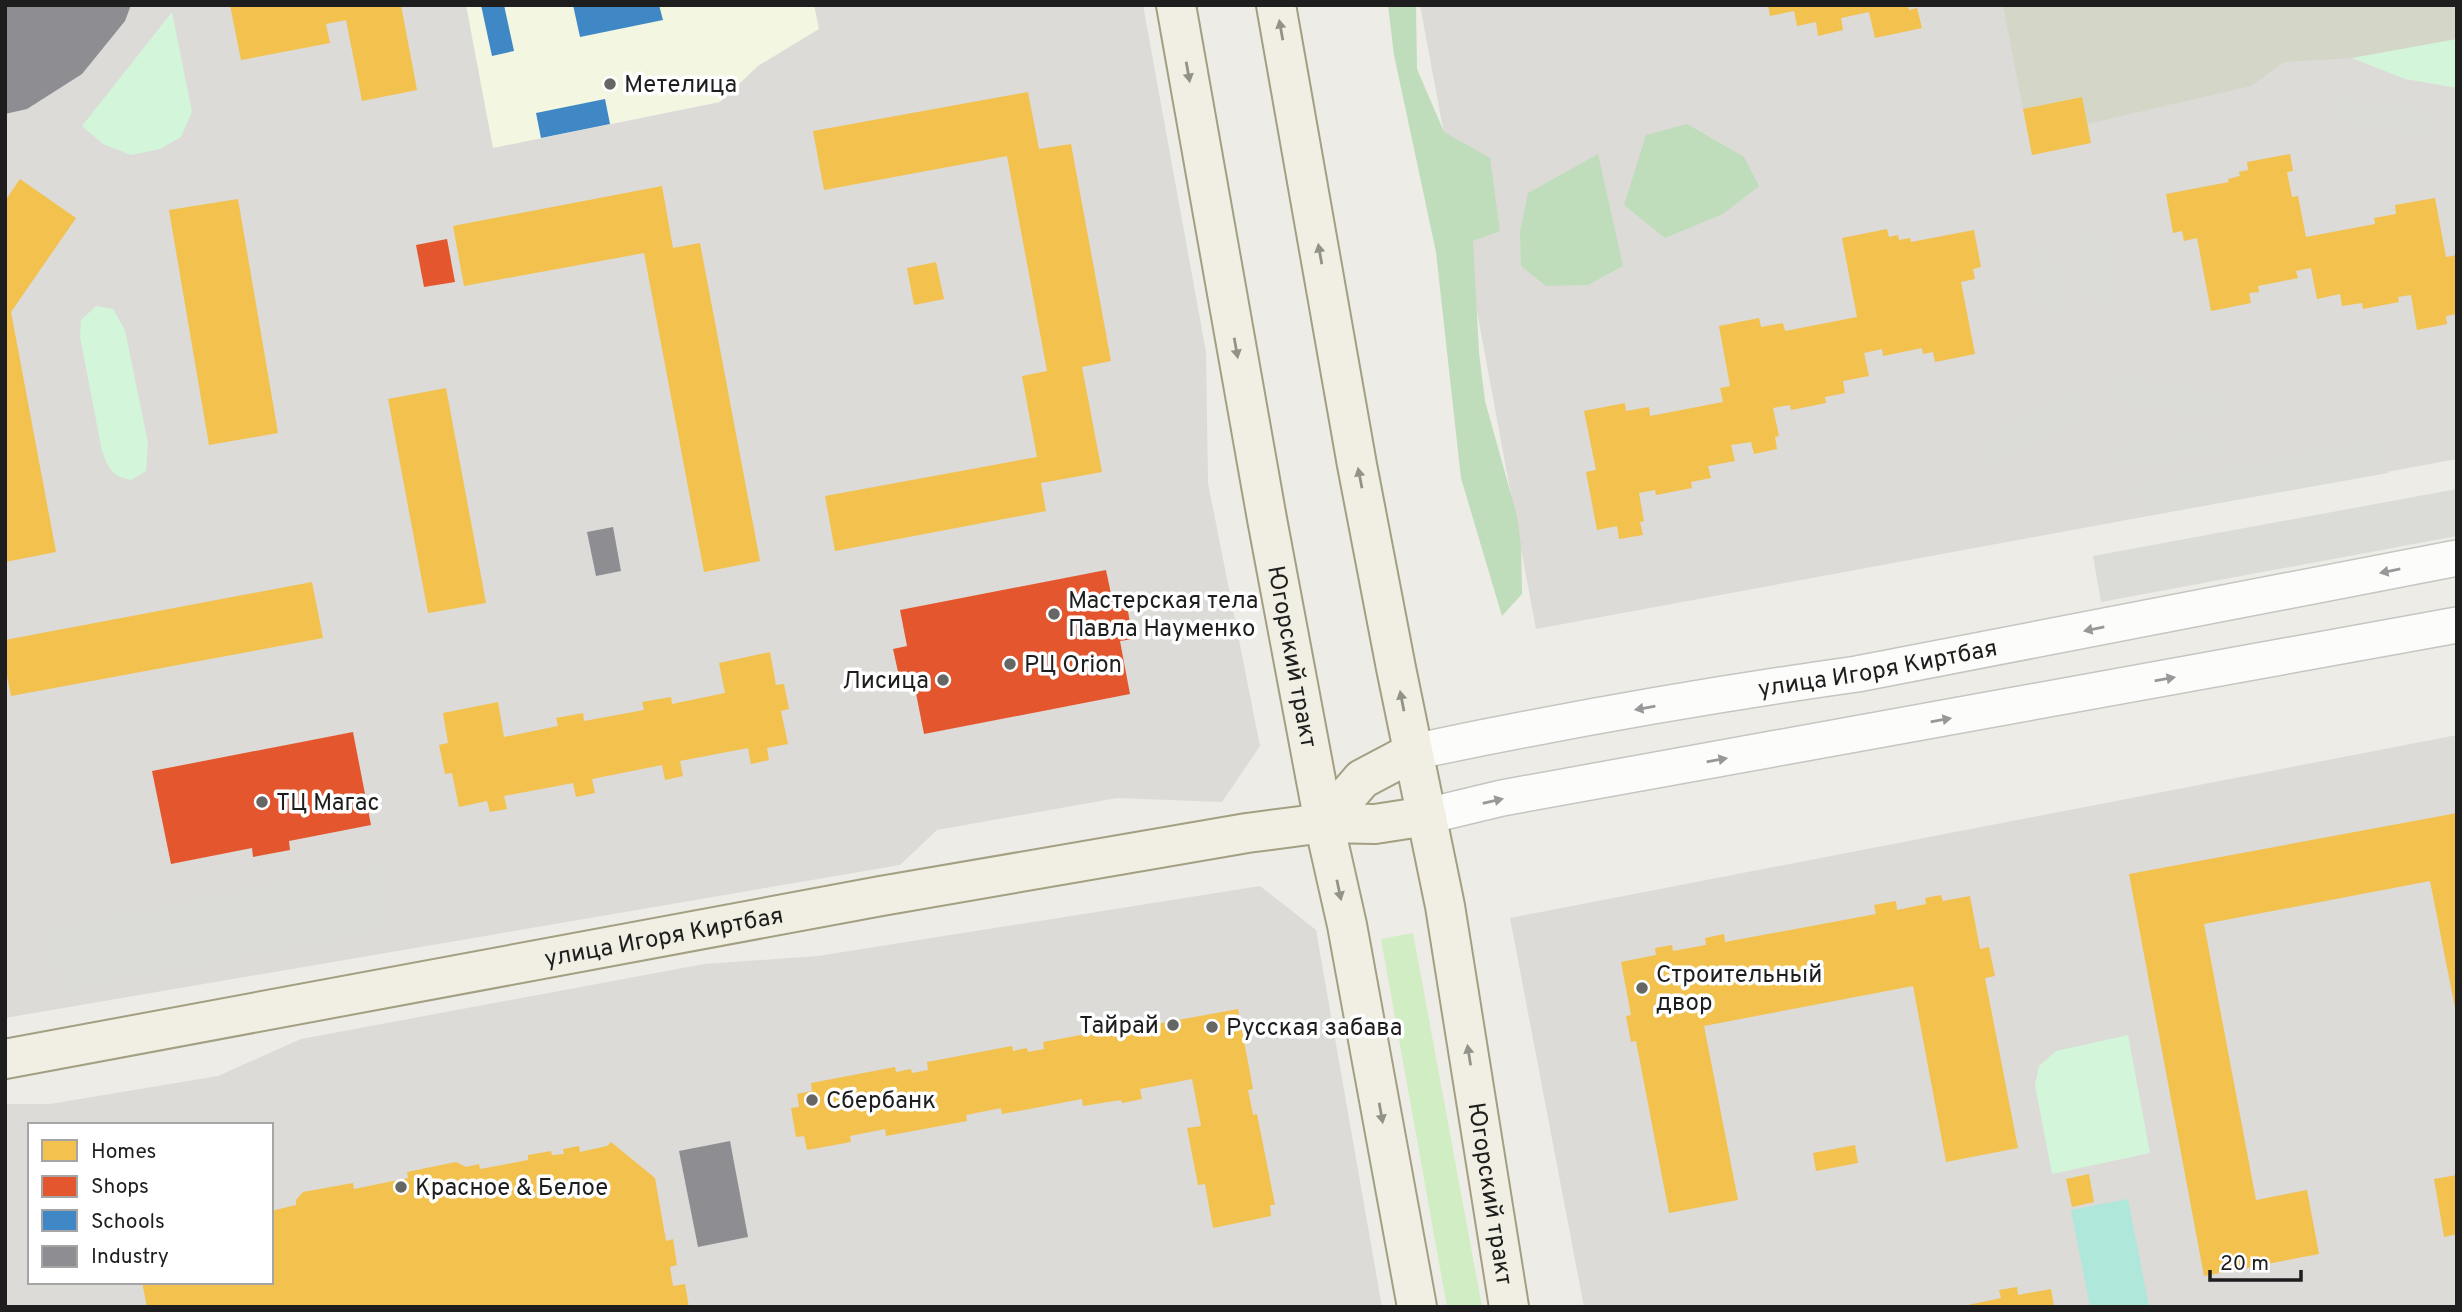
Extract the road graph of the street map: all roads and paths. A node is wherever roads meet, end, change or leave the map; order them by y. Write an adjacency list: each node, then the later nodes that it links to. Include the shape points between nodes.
1 (1176, 5): 7 (main road, Югорский тракт, one-way to 7)
2 (1276, 5): 5 (main road, Югорский тракт, one-way to 2)
3 (2457, 558): 5 (street, улица Игоря Киртбая, one-way to 5, via 1857,674 1762,687)
4 (2457, 625): 6 (street, улица Игоря Киртбая, one-way to 4)
5 (1413, 752): 6 (main road, Югорский тракт); 7 (main road, улица Игоря Киртбая, via 1362,779)
6 (1427, 816): 7 (main road, улица Игоря Киртбая, via 1375,824); 10 (main road, Югорский тракт, one-way to 6)
7 (1324, 823): 8 (main road, улица Игоря Киртбая, via 881,896); 9 (main road, Югорский тракт, one-way to 9)
8 (5, 1059)
9 (1417, 1307)
10 (1509, 1307)

